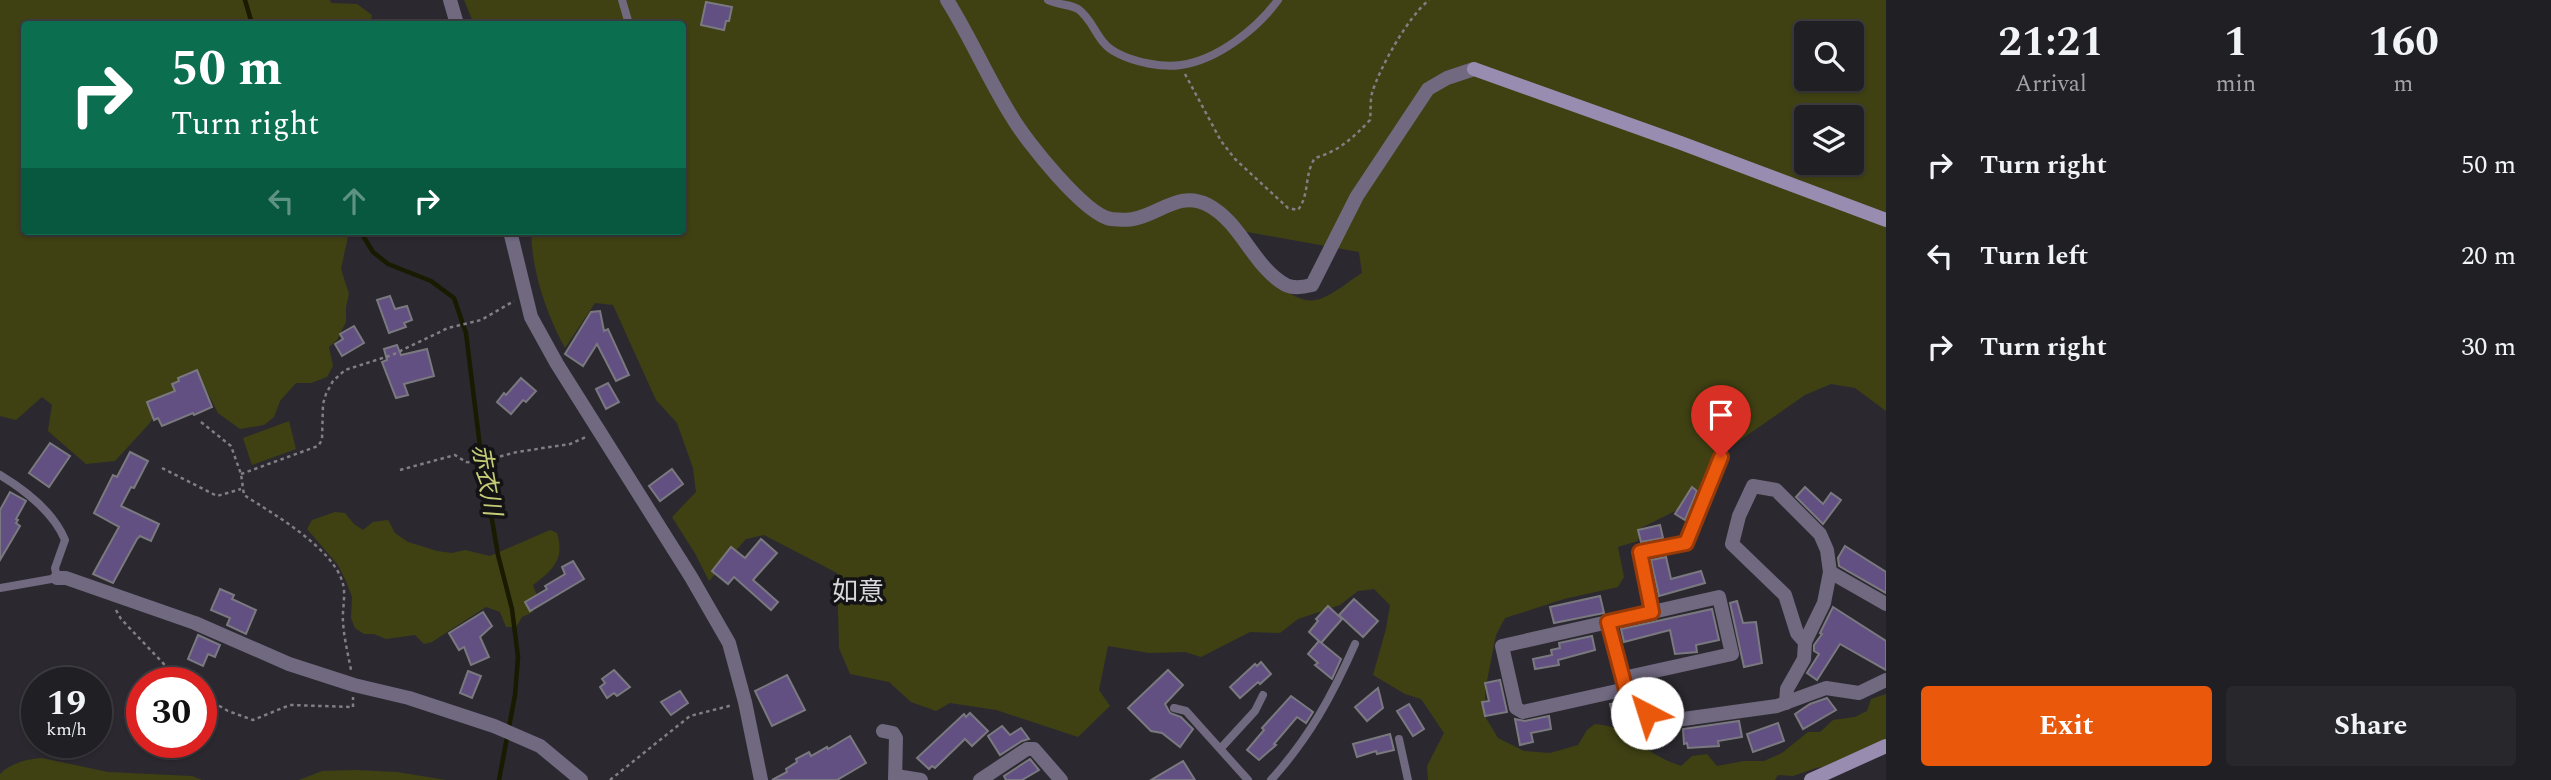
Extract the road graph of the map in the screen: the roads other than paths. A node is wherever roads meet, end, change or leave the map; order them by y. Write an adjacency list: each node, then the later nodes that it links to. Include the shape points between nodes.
1 (450, 0): 6 (street)
2 (622, 0): 7 (lane)
3 (947, 0): 8 (street, via 1013,120 1079,200 1108,218 1133,219 1176,200 1209,205 1288,286 1312,285 1357,196 1428,89 1474,69)
4 (1048, 0): 5 (lane, via 1079,10 1103,44 1118,54 1180,65 1229,44)
5 (1278, 0)
6 (456, 21)
7 (628, 21)
8 (1886, 220)
9 (511, 235): 31 (street, via 531,317 729,643)
10 (1721, 457): 16 (street, via 1686,543 1640,552)
11 (0, 475): 13 (lane, via 59,526 65,540 55,568)
12 (1830, 572): 15 (street); 18 (street, via 1824,603); 18 (street, via 1820,534 1776,490 1753,486 1732,544 1785,595 1797,633)
13 (57, 578): 14 (lane); 30 (street, via 195,623 289,664 494,726 540,746)
14 (0, 588)
15 (1886, 604)
16 (1652, 612): 17 (street); 21 (street, via 1719,597 1732,654)
17 (1608, 622): 21 (street); 21 (street, via 1502,646 1516,708 1523,712)
18 (1805, 642): 23 (street, via 1804,659 1787,689)
19 (1355, 644): 36 (lane, via 1322,713)
20 (1886, 680): 23 (street, via 1859,693 1826,688)
21 (1624, 683): 23 (street, via 1627,694 1662,722)
22 (1263, 695): 28 (lane, via 1255,711)
23 (1786, 703)
24 (1174, 708): 28 (lane, via 1186,710)
25 (883, 731): 29 (street, via 896,738)
26 (1399, 739): 37 (lane)
27 (1886, 746): 38 (street)
28 (1221, 748): 35 (lane)
29 (895, 778): 32 (street)
30 (581, 780)
31 (761, 780)
32 (921, 780)
33 (981, 780): 34 (street, via 1027,749 1034,749)
34 (1060, 780)
35 (1248, 780)
36 (1271, 780)
37 (1408, 780)
38 (1811, 780)

